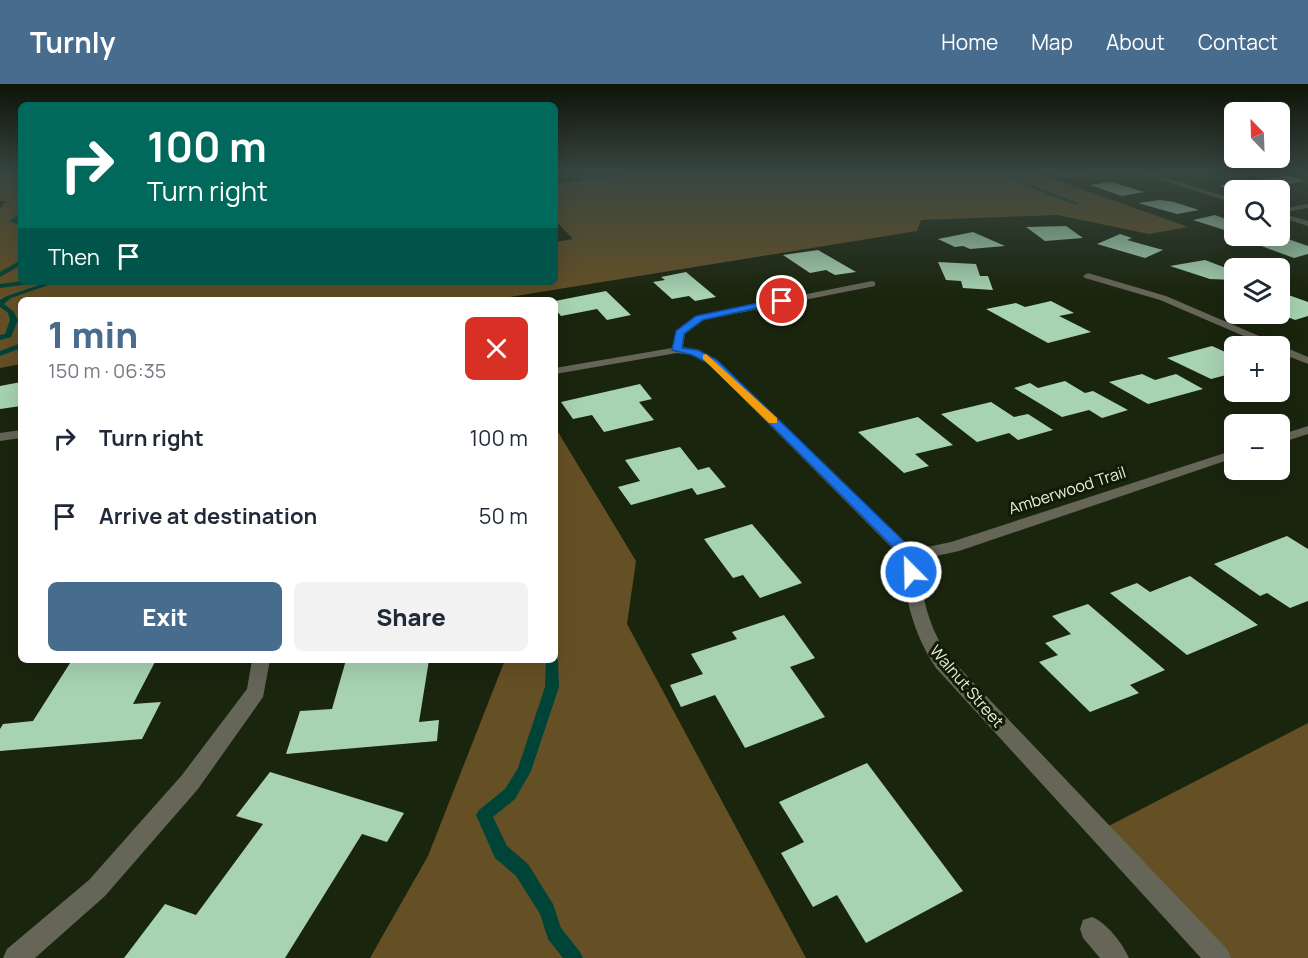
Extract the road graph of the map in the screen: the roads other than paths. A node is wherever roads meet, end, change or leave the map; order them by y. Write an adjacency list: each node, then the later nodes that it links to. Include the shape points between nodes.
1 (1290, 217): 2 (street)
2 (1308, 224)
3 (1088, 276): 5 (street, via 1163,298)
4 (872, 284): 6 (street, via 700,318 680,333)
5 (1252, 336)
6 (677, 350): 9 (street); 15 (street, via 695,352 713,362)
7 (1290, 353): 8 (street)
8 (1308, 361)
9 (558, 370)
10 (1308, 430): 12 (street)
11 (18, 434): 13 (street)
12 (1290, 436)
13 (0, 437)
14 (1224, 457): 15 (street, Amberwood Trail, via 953,547)
15 (910, 556): 20 (street, Walnut Street, via 914,606 930,646 943,663)
16 (261, 663): 18 (street, via 256,691 190,782 97,888)
17 (1092, 929): 19 (street)
18 (16, 958)
19 (1116, 958)
20 (1218, 958)

